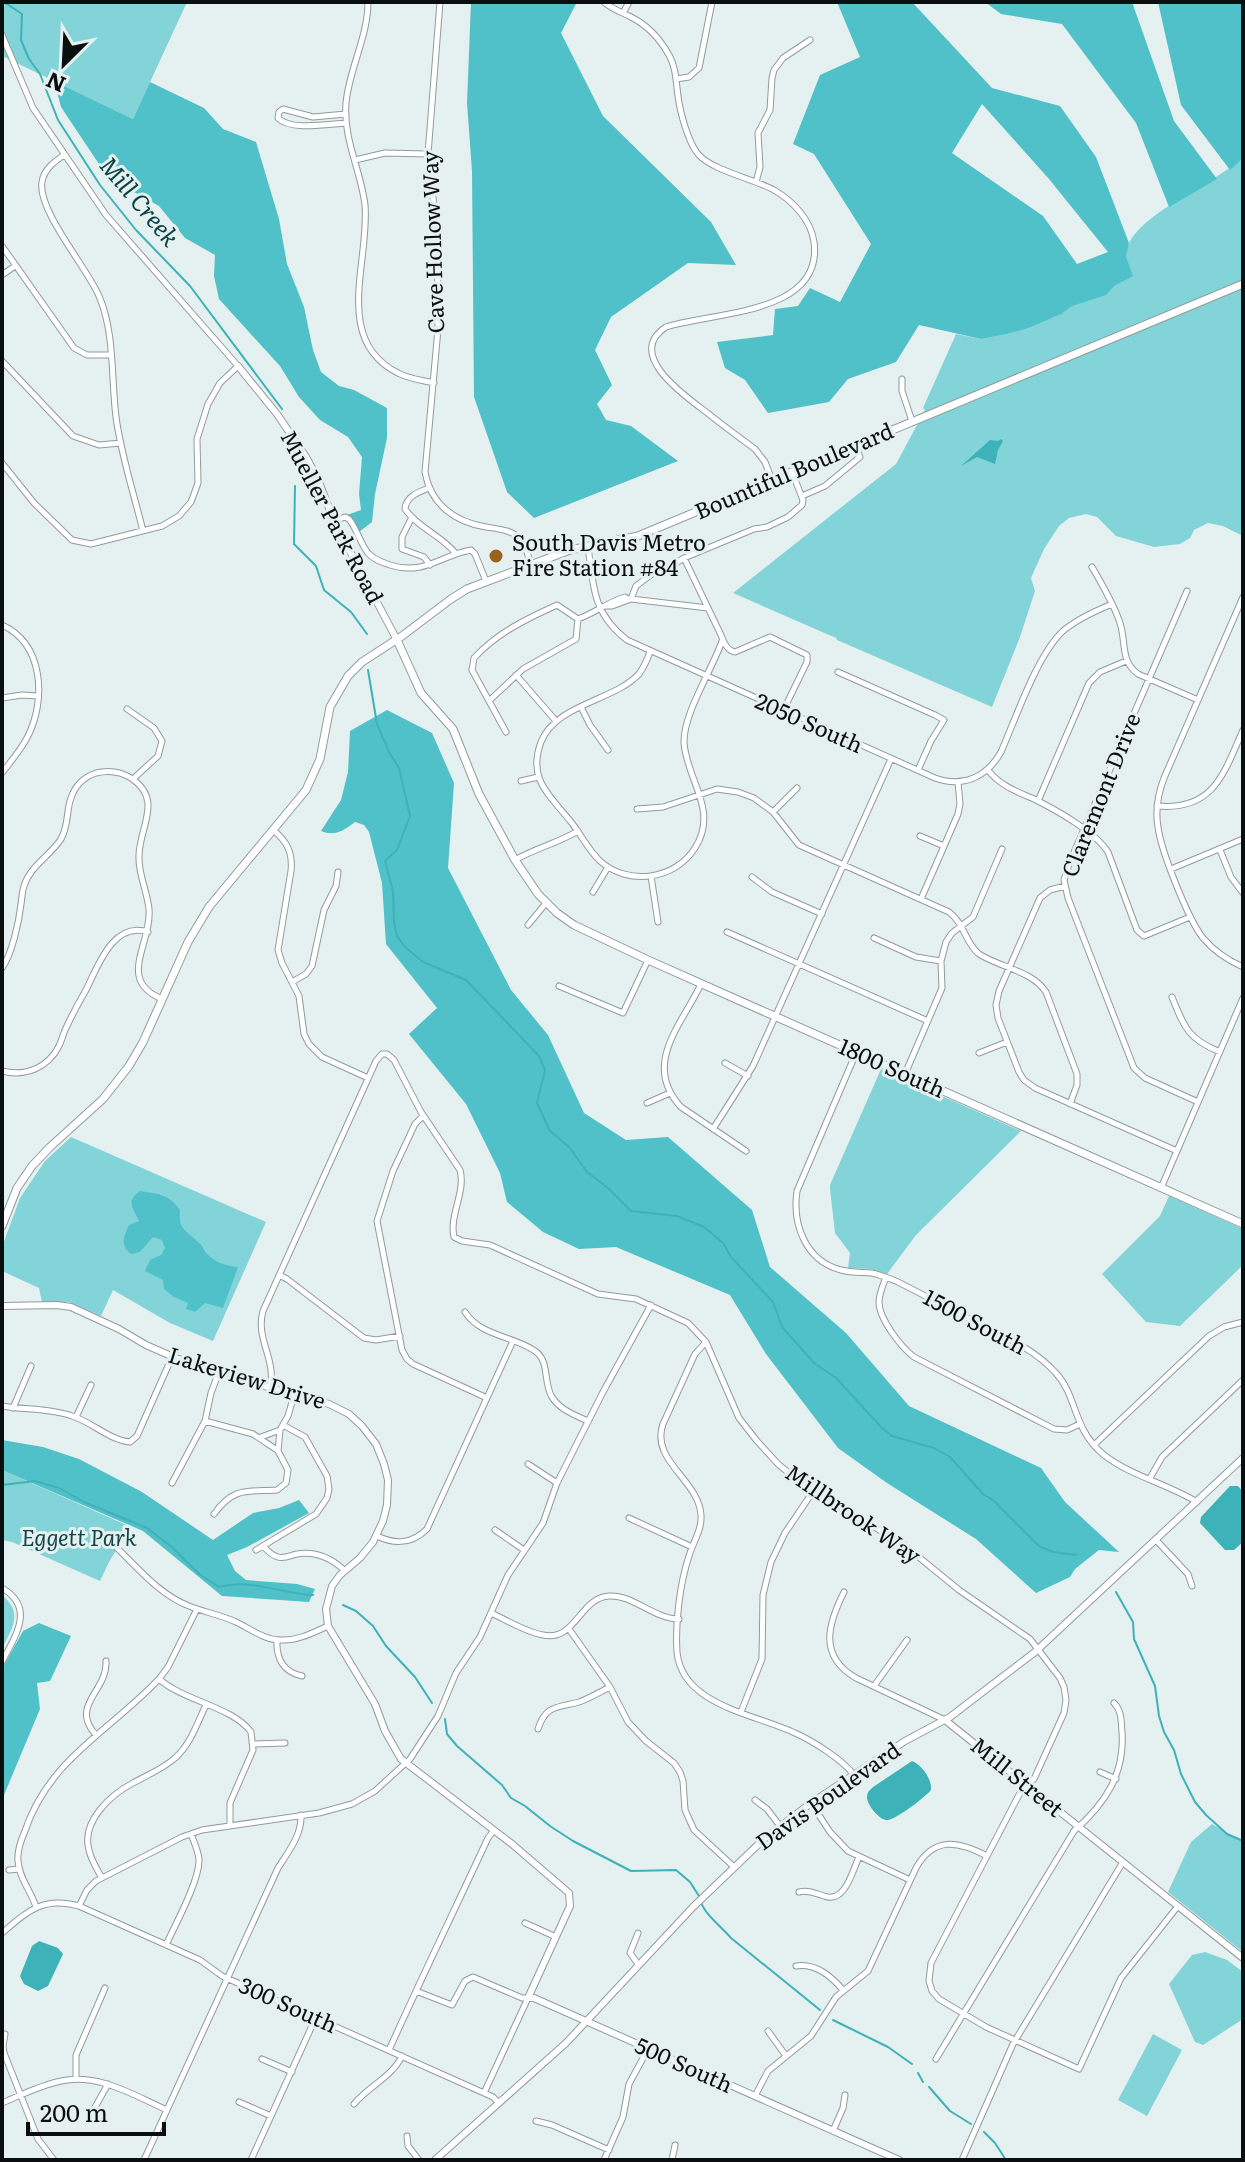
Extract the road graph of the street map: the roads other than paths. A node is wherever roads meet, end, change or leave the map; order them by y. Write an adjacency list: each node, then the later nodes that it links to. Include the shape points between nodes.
1 (368, 2): 10 (street)
2 (440, 2): 12 (street, Cave Hollow Way)
3 (604, 2): 6 (street)
4 (629, 2): 6 (street)
5 (712, 2): 9 (street, via 699,68)
6 (623, 13): 9 (street, via 655,34)
7 (2, 35): 13 (street, Mueller Park Road, via 33,108)
8 (810, 40): 15 (street, via 783,58 773,74 770,114 758,133)
9 (676, 79): 15 (street, via 695,150 707,162)
10 (346, 114): 11 (street); 11 (street, via 307,116 283,109 278,118 301,125)
11 (346, 123): 14 (street)
12 (428, 154): 14 (street, via 385,153); 24 (street, Cave Hollow Way, via 438,270)
13 (64, 155): 20 (street, via 45,173 43,196 99,295); 22 (street, Mueller Park Road, via 112,224)
14 (355, 160): 24 (street, via 365,211 358,303 362,333 389,368)
15 (756, 182): 30 (street, via 791,203 809,227 815,248 807,278 776,302 666,327 654,338 651,353 674,387 760,455)
16 (2, 246): 17 (street)
17 (15, 266): 18 (street); 20 (street, via 74,348 94,356)
18 (2, 275)
19 (1243, 284): 25 (main road, Bountiful Boulevard)
20 (111, 355): 26 (street)
21 (2, 361): 26 (street, via 73,436 99,445)
22 (238, 366): 34 (street, Mueller Park Road, via 296,440); 35 (street, via 208,404 197,439 198,483 191,502 171,521)
23 (902, 379): 25 (street)
24 (434, 383): 31 (street, Cave Hollow Way, via 425,460)
25 (912, 421): 27 (main road, Bountiful Boulevard)
26 (121, 443): 35 (street)
27 (855, 445): 29 (main road, Bountiful Boulevard); 32 (street, via 860,457 825,486)
28 (2, 463): 35 (street, via 72,540 91,544)
29 (792, 472): 30 (main road, Bountiful Boulevard); 32 (street)
30 (773, 480): 36 (main road, Bountiful Boulevard, via 638,536)
31 (429, 487): 33 (street, via 406,503); 39 (street, via 459,520 518,537)
32 (802, 496): 38 (street, via 802,505 783,520)
33 (412, 517): 37 (street); 40 (street, via 402,549)
34 (334, 521): 40 (street, via 349,519 379,561 404,568); 53 (street, Mueller Park Road)
35 (143, 531)
36 (587, 545): 39 (main road, Bountiful Boulevard); 49 (street, 2050 South, via 592,585)
37 (456, 554): 40 (street); 42 (street, via 473,551)
38 (684, 558): 44 (street); 46 (street, via 636,586)
39 (531, 564): 42 (main road, Bountiful Boulevard)
40 (430, 565)
41 (1092, 567): 48 (street)
42 (486, 581): 53 (main road, Bountiful Boulevard, via 451,599)
43 (1187, 591): 60 (street, Claremont Drive)
44 (703, 597): 47 (street); 50 (street)
45 (1243, 597): 63 (street)
46 (630, 599): 47 (street); 49 (street)
47 (690, 604): 50 (street)
48 (1112, 604): 56 (street); 74 (street, via 1075,622 1050,645)
49 (602, 608): 51 (street); 55 (street, 2050 South, via 620,635)
50 (708, 608): 54 (street)
51 (578, 619): 58 (street, via 576,639); 64 (street, via 557,605 507,630 476,656 472,670)
52 (2, 625): 61 (street, via 18,635 33,656)
53 (397, 640): 86 (main road, Bountiful Boulevard, via 362,662 337,691 313,778); 94 (main road, Mueller Park Road, via 417,686 457,737 479,794)
54 (722, 641): 59 (street); 67 (street, via 735,652 770,637 807,655)
55 (650, 652): 59 (street, 2050 South); 65 (street, via 632,680)
56 (1126, 661): 60 (street); 82 (street, via 1089,683)
57 (838, 672): 73 (street, via 944,720)
58 (516, 675): 64 (street); 68 (street)
59 (707, 677): 67 (street, 2050 South); 81 (street, via 685,735)
60 (1149, 679): 63 (street); 87 (street, Claremont Drive)
61 (38, 696): 62 (street); 75 (street, via 28,735)
62 (2, 698)
63 (1198, 700): 83 (street)
64 (489, 701): 70 (street)
65 (581, 707): 68 (street); 71 (street)
66 (127, 709): 77 (street, via 154,728 162,741 158,756)
67 (783, 711): 72 (street, 2050 South)
68 (556, 721): 76 (street, via 540,745)
69 (1243, 730): 83 (street, via 1210,793 1190,803)
70 (506, 732)
71 (608, 750)
72 (891, 759): 73 (street, 2050 South); 95 (street)
73 (918, 770): 79 (street, 2050 South)
74 (988, 770): 79 (street); 82 (street, via 1002,784)
75 (2, 773)
76 (538, 777): 78 (street); 88 (street)
77 (133, 779): 111 (street, via 148,807 139,857); 118 (street, via 100,772 74,790 63,835 24,886)
78 (521, 781)
79 (958, 782): 91 (street, via 959,810)
80 (797, 788): 85 (street)
81 (699, 795): 84 (street); 85 (street, via 732,790); 99 (street, via 705,819 695,848 667,872)
82 (1038, 801): 87 (street)
83 (1157, 806): 97 (street)
84 (637, 809)
85 (773, 812): 95 (street, via 799,845)
86 (273, 830): 120 (street, via 286,842 292,859 278,945); 125 (main road, Bountiful Boulevard, via 200,920)
87 (1084, 830): 101 (street, Claremont Drive); 107 (street, via 1108,852 1141,935)
88 (578, 831): 94 (street); 96 (street)
89 (920, 836): 91 (street)
90 (1243, 839): 93 (street)
91 (944, 846): 104 (street)
92 (1002, 849): 110 (street, via 975,913)
93 (1220, 850): 97 (street); 103 (street)
94 (515, 860): 105 (main road, Mueller Park Road)
95 (844, 865): 104 (street); 106 (street)
96 (608, 867): 99 (street, via 629,876); 102 (street)
97 (1171, 869): 107 (street)
98 (338, 872): 120 (street, via 312,966)
99 (651, 876): 108 (street)
100 (752, 877): 106 (street)
101 (1065, 886): 119 (street, via 1040,898); 138 (street, Claremont Drive, via 1134,1068)
102 (593, 892)
103 (1243, 893)
104 (921, 899): 110 (street, via 949,912)
105 (546, 903): 109 (street); 114 (main road, 1800 South, via 574,925)
106 (822, 914): 116 (street)
107 (1190, 917): 117 (street, via 1209,945)
108 (658, 922)
109 (528, 925)
110 (962, 926): 115 (street, via 948,937); 119 (street, via 977,952)
111 (148, 932): 125 (street, via 138,976 147,992); 133 (street, via 129,932 107,948 48,1061 25,1073)
112 (727, 932): 116 (street)
113 (874, 938): 115 (street, via 916,957)
114 (648, 960): 121 (main road, 1800 South); 122 (street, via 623,1013)
115 (941, 961): 127 (street, via 942,988)
116 (800, 964): 126 (street); 127 (street)
117 (1243, 967)
118 (2, 968)
119 (1010, 968): 128 (street, via 996,1005); 140 (street, via 1046,992 1077,1074)
120 (292, 982): 136 (street, via 304,1034 313,1049)
121 (701, 984): 126 (main road, 1800 South); 137 (street, via 668,1045 665,1070)
122 (559, 986)
123 (1172, 997): 129 (street, via 1189,1034)
124 (1243, 998): 129 (street)
125 (162, 999): 147 (main road, Bountiful Boulevard, via 124,1074 32,1166)
126 (776, 1017): 130 (main road, 1800 South); 135 (street)
127 (928, 1021): 134 (street)
128 (1007, 1042): 131 (street); 140 (street, via 1024,1080)
129 (1220, 1052): 138 (street)
130 (856, 1053): 134 (main road, 1800 South); 149 (street, 1500 South, via 799,1183 796,1210 801,1235 828,1265)
131 (979, 1053)
132 (725, 1063): 135 (street)
133 (2, 1071)
134 (905, 1074): 145 (main road, 1800 South)
135 (748, 1076): 142 (street)
136 (368, 1078): 141 (street, Millbrook Way, via 384,1053 394,1060); 148 (street)
137 (670, 1093): 139 (street); 142 (street)
138 (1198, 1102): 144 (street)
139 (647, 1103)
140 (1070, 1104): 144 (street)
141 (423, 1116): 150 (street, Millbrook Way, via 461,1172 454,1237 490,1245 598,1294 629,1296); 154 (street, via 398,1160 377,1218)
142 (713, 1129): 143 (street)
143 (746, 1151)
144 (1177, 1151): 145 (street)
145 (1161, 1188): 146 (main road, 1800 South)
146 (1243, 1224)
147 (2, 1226)
148 (279, 1275): 154 (street, via 364,1338); 162 (street, via 261,1322 272,1367)
149 (886, 1277): 170 (street, 1500 South, via 1035,1354 1060,1378); 170 (street, via 879,1297 881,1313 914,1357 1054,1429)
150 (651, 1305): 156 (street, Millbrook Way, via 688,1323); 169 (street)
151 (2, 1306): 157 (street, Lakeview Drive, via 71,1307)
152 (465, 1312): 155 (street, via 479,1326)
153 (1243, 1322): 173 (street, via 1209,1336)
154 (400, 1336): 164 (street, via 410,1362)
155 (513, 1341): 164 (street); 169 (street, via 540,1355 554,1400)
156 (706, 1342): 180 (street, Millbrook Way, via 739,1418 771,1458); 188 (street, via 695,1354 660,1435 663,1451 699,1503 700,1525)
157 (172, 1357): 159 (street, Lakeview Drive); 167 (street, via 130,1442)
158 (31, 1366): 166 (street)
159 (220, 1369): 162 (street, Lakeview Drive); 168 (street)
160 (1243, 1380): 177 (street, via 1162,1457)
161 (91, 1385): 167 (street)
162 (270, 1388): 163 (street, Lakeview Drive)
163 (294, 1395): 171 (street); 185 (street, Lakeview Drive, via 345,1411 376,1444 388,1489)
164 (487, 1398): 185 (street, via 427,1529 404,1542)
165 (2, 1406): 166 (street)
166 (13, 1408): 167 (street)
167 (76, 1417)
168 (205, 1421): 172 (street); 178 (street)
169 (588, 1421): 179 (street)
170 (1080, 1424): 173 (street, 1500 South)
171 (282, 1428): 172 (street); 174 (street); 187 (street, via 306,1439 327,1476 328,1494 316,1514)
172 (260, 1437): 174 (street)
173 (1094, 1445): 177 (street, 1500 South, via 1116,1463)
174 (278, 1451): 182 (street, via 288,1470 284,1486 236,1494)
175 (1243, 1458): 181 (street, Davis Boulevard)
176 (528, 1464): 179 (street)
177 (1150, 1478): 181 (street, 1500 South)
178 (172, 1483)
179 (557, 1483): 191 (street, via 543,1523)
180 (814, 1490): 203 (street, Millbrook Way, via 904,1545); 212 (street, via 771,1562 763,1595 762,1659)
181 (1197, 1502): 186 (street, Davis Boulevard)
182 (214, 1514)
183 (629, 1518): 188 (street)
184 (495, 1530): 191 (street)
185 (377, 1536): 192 (street, Lakeview Drive)
186 (1156, 1540): 193 (street, via 1188,1574); 203 (street, Davis Boulevard)
187 (263, 1545): 190 (street); 192 (street, via 279,1558 324,1556)
188 (692, 1547): 198 (street)
189 (117, 1548): 196 (street, via 160,1589)
190 (256, 1550)
191 (524, 1550): 197 (street)
192 (344, 1570): 199 (street, Lakeview Drive, via 329,1594)
193 (1192, 1586)
194 (2, 1588): 205 (street, via 17,1601 21,1616)
195 (844, 1592): 208 (street, Mill Street, via 831,1623 831,1650 846,1672)
196 (197, 1609): 201 (street); 207 (street)
197 (491, 1613): 200 (street, via 543,1635); 218 (street, via 438,1716)
198 (679, 1619): 200 (street, via 609,1596 592,1602); 212 (street, via 678,1653 688,1680 707,1697)
199 (328, 1626): 201 (street); 218 (street)
200 (569, 1629): 209 (street)
201 (277, 1640): 206 (street, via 285,1669)
202 (907, 1640): 208 (street)
203 (1039, 1649): 213 (street, Davis Boulevard); 222 (street, Millbrook Way, via 1063,1683 1066,1700)
204 (106, 1661): 215 (street, via 105,1675 86,1713)
205 (2, 1662)
206 (302, 1676)
207 (159, 1679): 211 (street); 215 (street)
208 (874, 1686): 213 (street, Mill Street)
209 (610, 1687): 214 (street, via 550,1710); 234 (street, via 634,1729 680,1772 685,1810 694,1830)
210 (1114, 1703): 221 (street, via 1120,1710 1123,1746)
211 (206, 1705): 217 (street, via 242,1721); 237 (street, via 181,1753 123,1789 94,1820 88,1847)
212 (741, 1712): 220 (street, via 796,1733)
213 (945, 1720): 220 (street, Davis Boulevard); 222 (street, Mill Street)
214 (538, 1729)
215 (96, 1735): 235 (street, via 39,1797 20,1843)
216 (285, 1743): 217 (street)
217 (254, 1744): 226 (street, via 230,1803)
218 (406, 1764): 225 (street, via 362,1800); 229 (street)
219 (1100, 1772): 221 (street)
220 (854, 1775): 224 (street, Davis Boulevard)
221 (1116, 1779): 228 (street)
222 (1027, 1786): 228 (street, Mill Street); 231 (street)
223 (755, 1800): 227 (street)
224 (811, 1803): 227 (street, Davis Boulevard); 232 (street, via 836,1839)
225 (301, 1815): 226 (street); 251 (street, via 294,1843)
226 (230, 1825): 230 (street)
227 (780, 1826): 234 (street, Davis Boulevard)
228 (1078, 1827): 233 (street, Mill Street); 256 (street)
229 (494, 1830): 246 (street, via 569,1893 570,1906); 254 (street)
230 (190, 1834): 237 (street); 247 (street, via 199,1867)
231 (987, 1856): 238 (street, via 963,1845 942,1845 925,1855); 256 (street, via 928,1976 935,1995)
232 (859, 1857): 238 (street); 239 (street, via 839,1896)
233 (1123, 1862): 241 (street, Mill Street); 261 (street)
234 (733, 1866): 249 (street, Davis Boulevard)
235 (19, 1869): 236 (street); 242 (street)
236 (9, 1870)
237 (102, 1878): 240 (street)
238 (910, 1880): 253 (street, via 870,1968)
239 (799, 1892)
240 (79, 1906): 242 (street, via 57,1902); 247 (street, 300 South)
241 (1178, 1906): 248 (street, Mill Street); 261 (street, via 1121,1978 1079,2069)
242 (36, 1907): 244 (street)
243 (525, 1923): 246 (street)
244 (2, 1933)
245 (638, 1933): 249 (street, via 630,1953)
246 (556, 1937): 255 (street)
247 (166, 1945): 251 (street, 300 South)
248 (1243, 1958)
249 (638, 1964): 258 (street, Davis Boulevard)
250 (796, 1966): 253 (street, via 825,1973)
251 (229, 1978): 257 (street, 300 South); 280 (street)
252 (105, 1988): 269 (street, via 76,2055)
253 (843, 1990): 265 (street, via 815,2032)
254 (416, 1991): 255 (street, 500 South, via 452,2005 465,1981 477,1978); 263 (street)
255 (528, 1998): 258 (street, 500 South); 271 (street)
256 (963, 2014): 261 (street); 267 (street)
257 (316, 2017): 263 (street, 300 South); 268 (street)
258 (585, 2022): 262 (street, 500 South); 277 (street, Davis Boulevard)
259 (768, 2031): 265 (street)
260 (5, 2034): 272 (street, via 4,2053)
261 (1015, 2040): 296 (street)
262 (648, 2049): 274 (street, 500 South); 286 (street, via 629,2084)
263 (389, 2050): 264 (street, 300 South)
264 (402, 2056): 271 (street, 300 South); 278 (street)
265 (786, 2056): 274 (street, via 768,2071)
266 (262, 2059): 268 (street)
267 (936, 2059)
268 (292, 2072): 281 (street)
269 (76, 2079): 270 (street); 272 (street)
270 (108, 2084): 279 (street); 280 (street)
271 (484, 2093): 277 (street, 300 South)
272 (21, 2095): 276 (street); 288 (street, via 38,2139)
273 (845, 2095): 283 (street)
274 (755, 2096): 283 (street, 500 South)
275 (239, 2102): 281 (street)
276 (2, 2103)
277 (499, 2103): 292 (street, Davis Boulevard)
278 (354, 2104)
279 (94, 2109)
280 (167, 2110): 289 (street)
281 (271, 2116): 290 (street)
282 (536, 2121): 286 (street)
283 (833, 2131): 287 (street, 500 South)
284 (407, 2136): 291 (street)
285 (675, 2145): 294 (street)
286 (609, 2150): 293 (street)
287 (880, 2156): 295 (street, 500 South)
288 (54, 2160)
289 (144, 2160)
290 (251, 2160)
291 (419, 2160)
292 (435, 2160)
293 (604, 2160)
294 (672, 2160)
295 (899, 2160)
296 (962, 2160)

